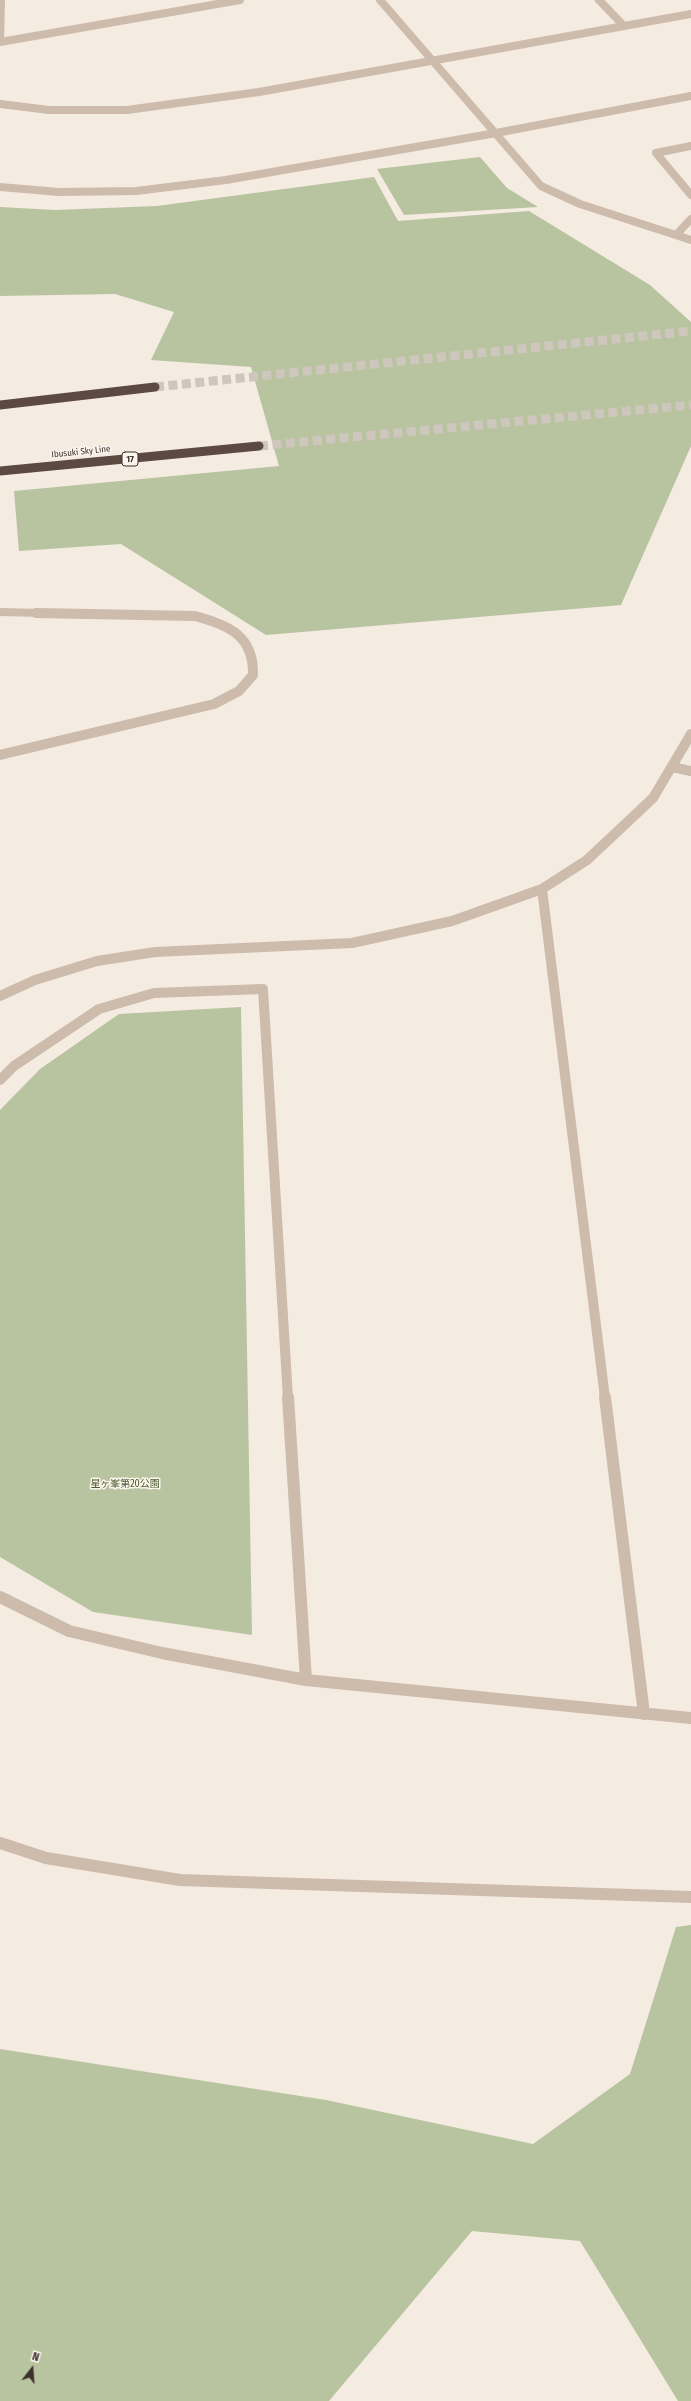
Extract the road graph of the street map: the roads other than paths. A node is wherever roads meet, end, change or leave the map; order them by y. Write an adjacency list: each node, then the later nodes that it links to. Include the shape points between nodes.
1 (1, 0): 2 (street, via 0,42)
2 (240, 0)
3 (380, 0): 7 (street)
4 (599, 0): 6 (street)
5 (691, 14): 6 (street)
6 (624, 26): 7 (street)
7 (434, 61): 9 (street, via 259,92 127,110 49,110); 10 (street)
8 (691, 96): 10 (street)
9 (0, 104)
10 (496, 133): 12 (street, via 226,180 136,191 59,192); 15 (street, via 541,186 580,204)
11 (691, 146): 13 (street, via 656,153)
12 (0, 187)
13 (691, 195)
14 (691, 219): 15 (street)
15 (677, 234): 16 (street)
16 (691, 240)
17 (155, 388): 18 (highway)
18 (0, 405)
19 (259, 446): 20 (highway, Ibusuki Sky Line / 17)
20 (0, 471)
21 (0, 612): 23 (street, via 195,616 220,622 243,639 253,656 253,675 239,692 214,704)
22 (691, 734): 24 (street)
23 (0, 755)
24 (672, 767): 25 (street); 26 (street, via 653,798 622,829 587,860)
25 (691, 771)
26 (542, 889): 27 (street, via 452,921 352,943 148,953 97,961 36,980); 31 (street)
27 (0, 996)
28 (0, 1080): 30 (street, via 14,1066 100,1009 154,994 264,989)
29 (0, 1597): 30 (street, via 69,1631 162,1653)
30 (306, 1680): 31 (street)
31 (644, 1714): 32 (street)
32 (691, 1718)
33 (0, 1843): 34 (street, via 46,1858 180,1880)
34 (691, 1897)

